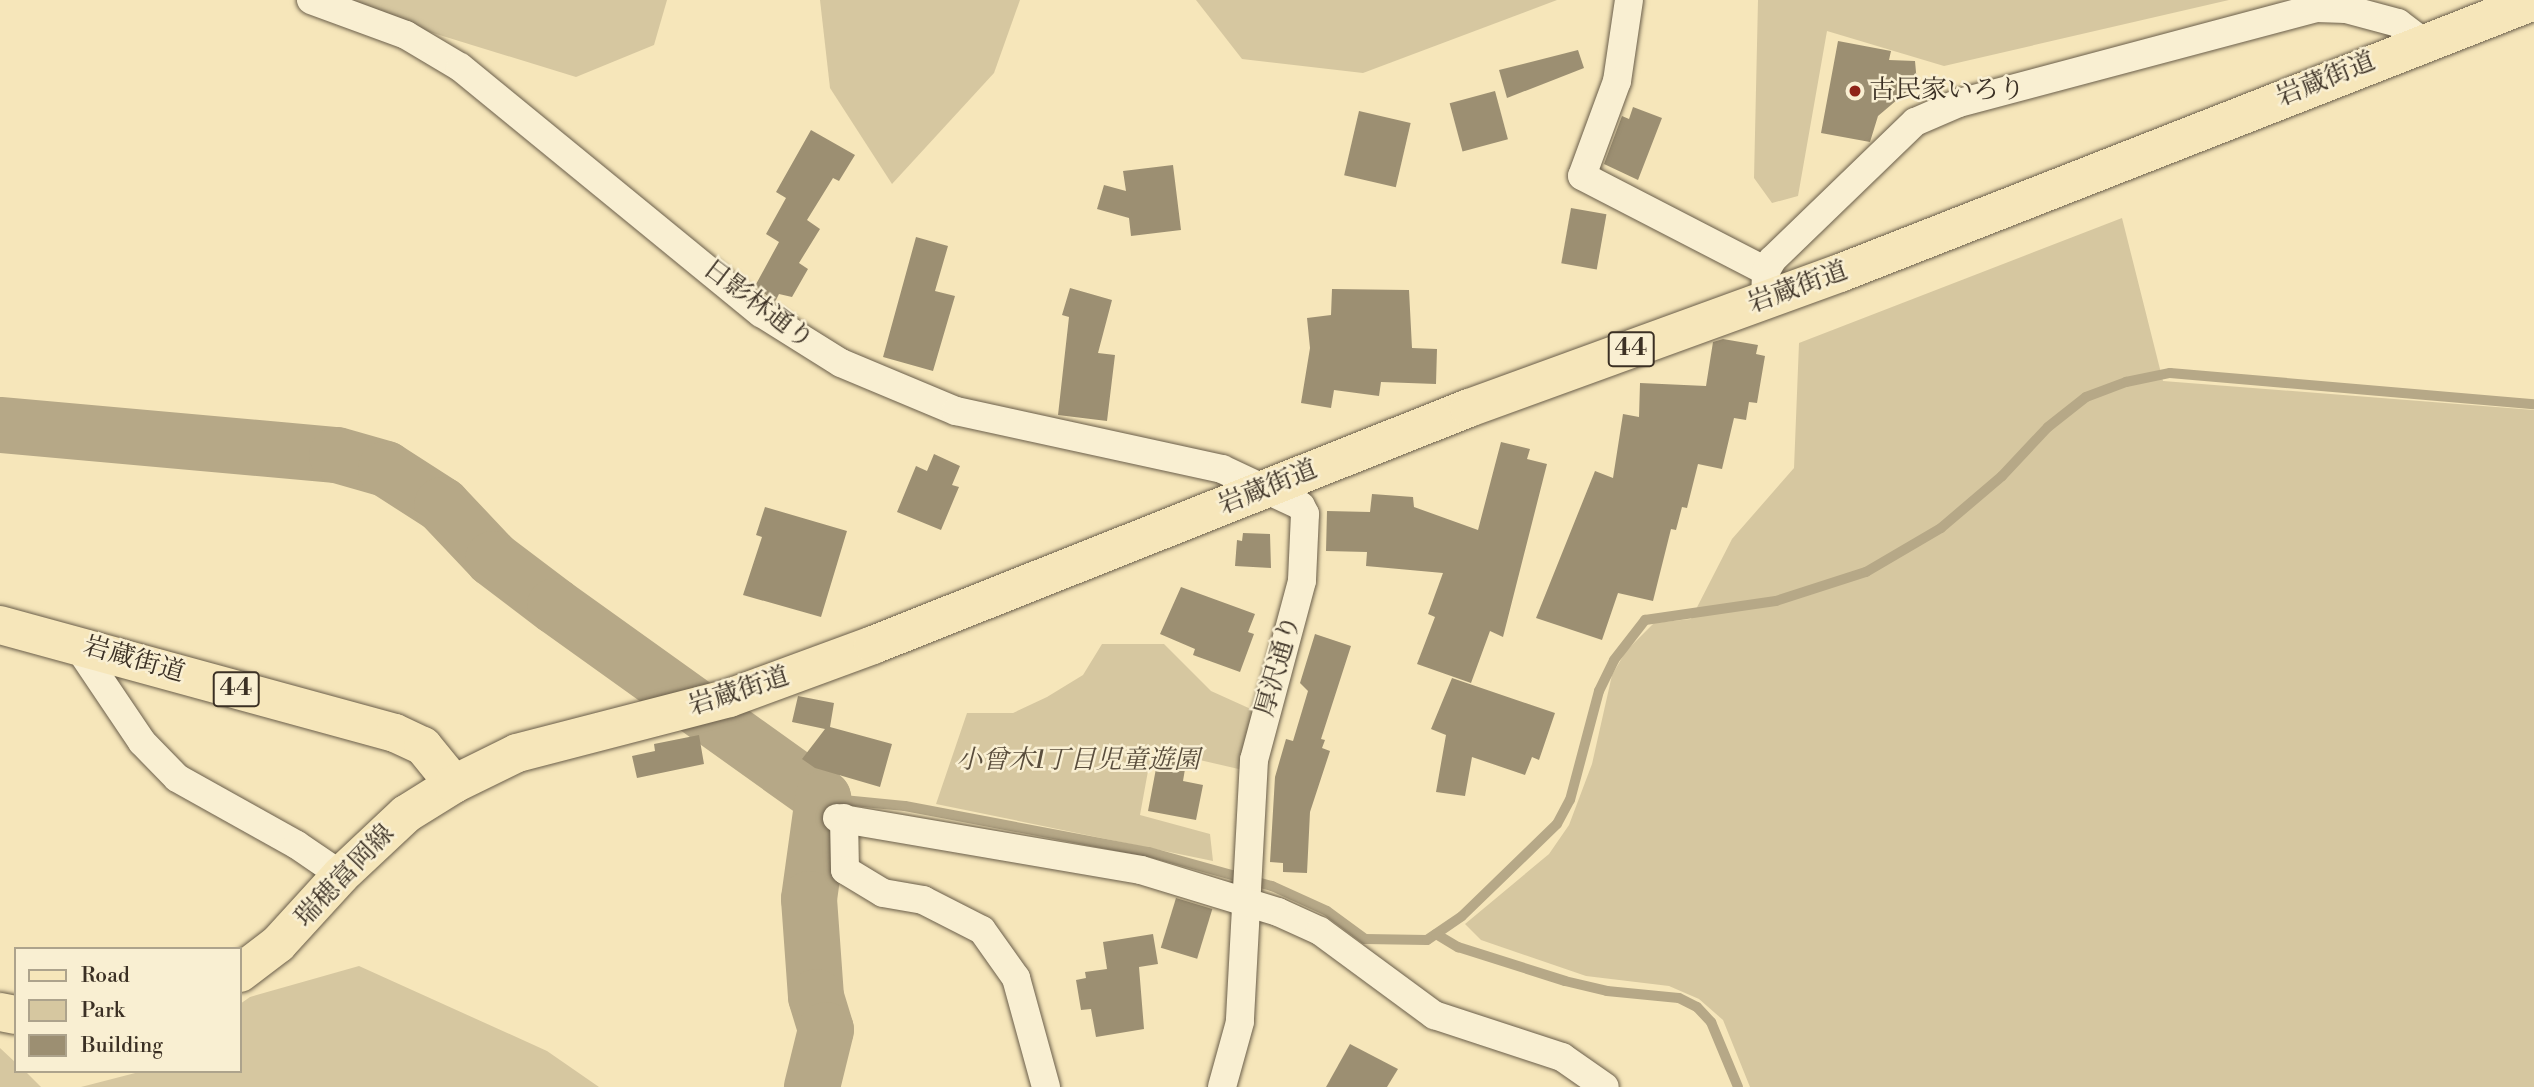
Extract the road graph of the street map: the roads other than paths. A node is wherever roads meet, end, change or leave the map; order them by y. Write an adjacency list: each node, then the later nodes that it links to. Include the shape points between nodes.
1 (311, 0): 6 (street, 日影林通り, via 406,35 460,67 761,313 841,363 956,411 1222,469)
2 (1629, 0): 5 (street, via 1617,81 1581,176)
3 (2534, 1): 4 (main road, 岩蔵街道 / 44)
4 (2423, 42): 5 (main road, 岩蔵街道 / 44); 5 (street, via 2398,23 2346,9 2316,8 1959,103 1915,122 1772,260)
5 (1766, 286): 6 (main road, 岩蔵街道 / 44)
6 (1265, 490): 9 (main road, 岩蔵街道 / 44, via 729,698 544,744); 11 (street, 厚沢通り, via 1301,506 1305,539 1294,617 1254,760)
7 (0, 625): 8 (main road, 岩蔵街道 / 44)
8 (76, 644): 9 (main road, 岩蔵街道 / 44, via 395,733 423,747); 10 (street, via 142,742 177,778)
9 (454, 784): 10 (main road, 瑞穂富岡線 / 44, via 406,814)
10 (341, 875): 12 (main road, 瑞穂富岡線 / 44, via 291,932)
11 (1246, 901): 13 (street, via 1141,870 840,818 845,870 883,893 923,900 982,930 1016,978); 14 (street, via 1240,1022); 15 (street, via 1320,931 1434,1015 1562,1057)
12 (242, 971)
13 (1046, 1087)
14 (1222, 1087)
15 (1605, 1087)

